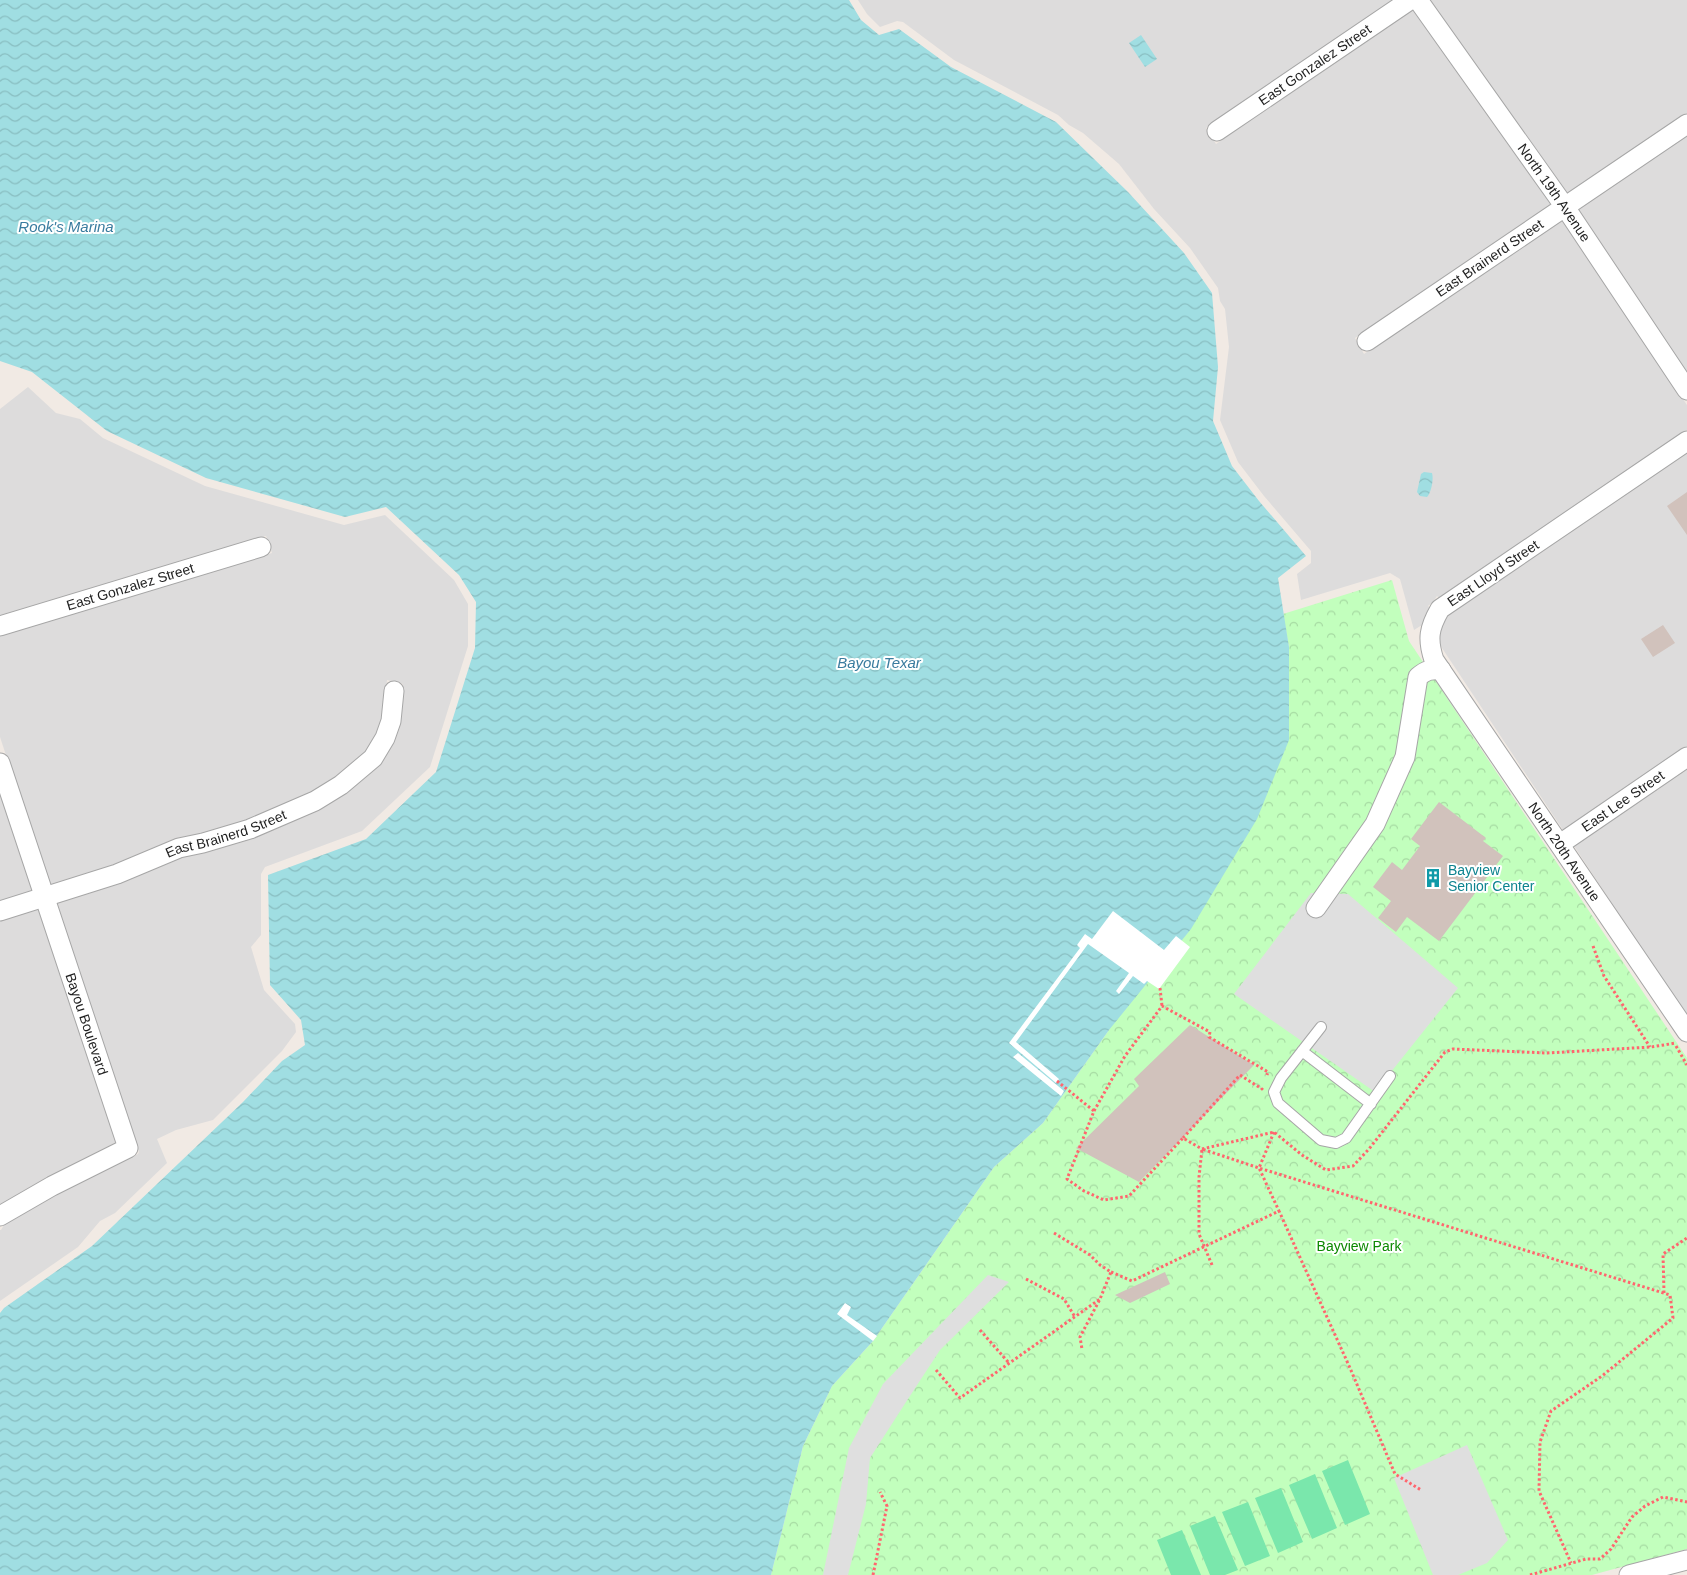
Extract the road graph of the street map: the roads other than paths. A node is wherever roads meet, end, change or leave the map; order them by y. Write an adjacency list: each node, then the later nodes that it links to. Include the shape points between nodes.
1 (1410, 0): 4 (street, East Gonzalez Street)
2 (1418, 0): 5 (street, North 19th Avenue)
3 (1687, 124): 5 (street, East Brainerd Street)
4 (1218, 131)
5 (1565, 207): 6 (street, East Brainerd Street); 7 (street, North 19th Avenue)
6 (1366, 341)
7 (1687, 390)
8 (1687, 442): 11 (street, East Lloyd Street, via 1440,609 1429,633 1430,648)
9 (261, 547): 10 (street, East Gonzalez Street)
10 (0, 626)
11 (1441, 670): 15 (street, North 20th Avenue); 17 (street, via 1431,669 1418,677 1405,757 1375,824)
12 (394, 691): 16 (street, East Brainerd Street, via 386,738 373,758 341,785 315,801 250,829 179,848 116,874)
13 (1687, 757): 15 (street, East Lee Street)
14 (0, 763): 16 (street, Bayou Boulevard)
15 (1560, 844): 20 (street, North 20th Avenue)
16 (44, 897): 18 (street, East Brainerd Street); 24 (street, Bayou Boulevard, via 128,1148)
17 (1316, 908)
18 (0, 912)
19 (1321, 1028): 21 (lane)
20 (1681, 1039)
21 (1302, 1050): 23 (lane); 23 (lane, via 1274,1092 1278,1104 1321,1140 1336,1142 1346,1138)
22 (1390, 1076): 23 (lane)
23 (1370, 1104)
24 (0, 1216)
25 (1687, 1560): 26 (street)
26 (1630, 1575)

